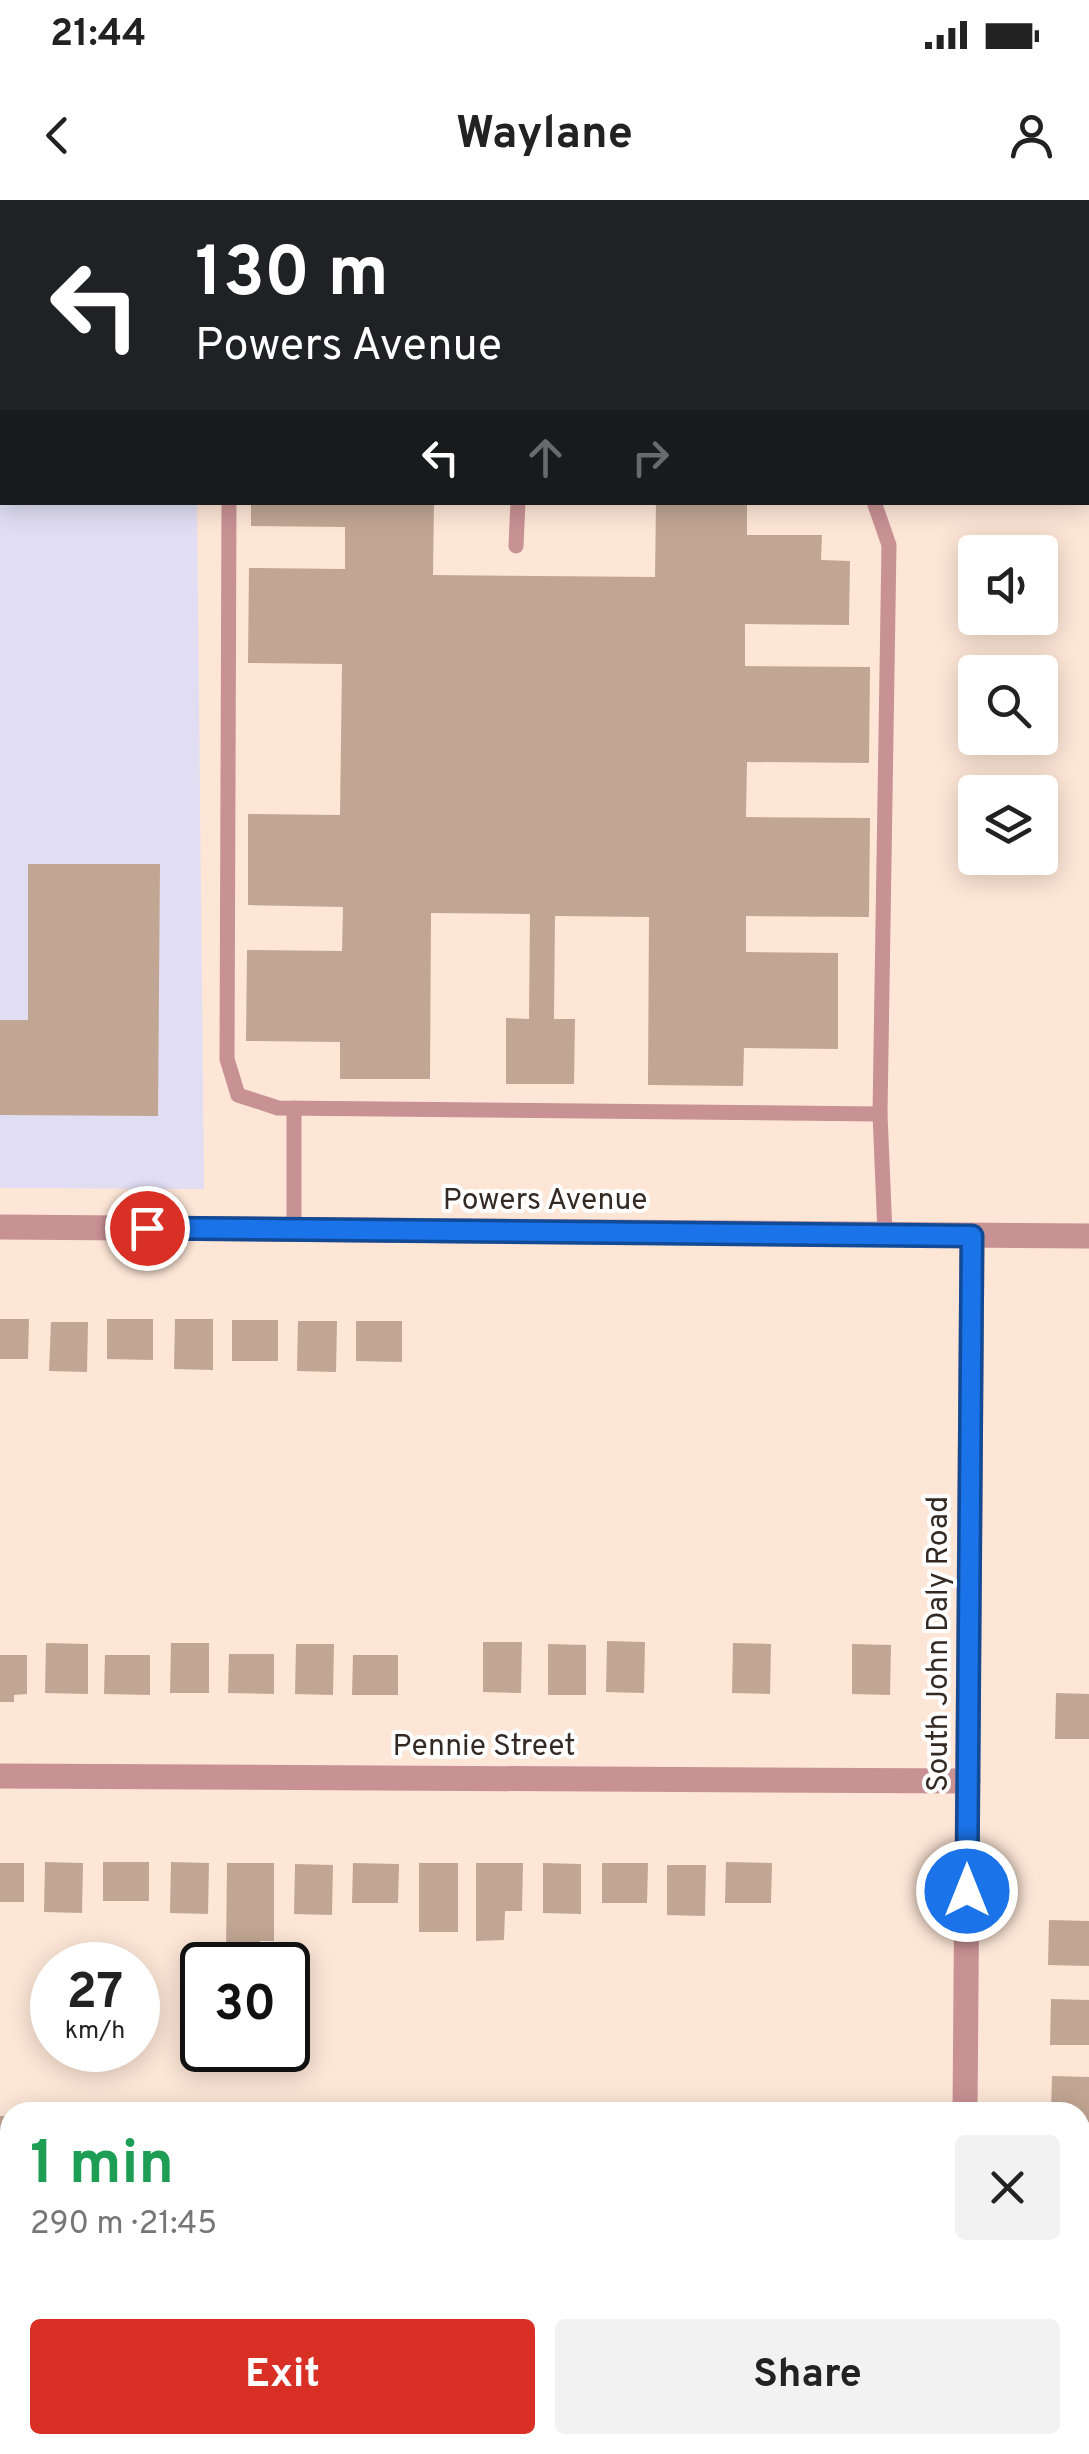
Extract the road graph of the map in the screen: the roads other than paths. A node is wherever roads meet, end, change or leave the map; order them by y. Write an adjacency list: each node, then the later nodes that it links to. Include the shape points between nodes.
1 (229, 505): 5 (lane, via 228,1059 238,1095)
2 (518, 505): 4 (lane)
3 (875, 505): 6 (lane, via 889,545)
4 (516, 546)
5 (294, 1108): 6 (lane); 8 (lane)
6 (880, 1114): 9 (lane)
7 (0, 1227): 8 (street, Powers Avenue)
8 (294, 1230): 9 (street, Powers Avenue)
9 (886, 1234): 10 (street, Powers Avenue)
10 (972, 1236): 11 (street, Powers Avenue); 13 (street, South John Daly Road)
11 (1089, 1236)
12 (0, 1776): 13 (street, Pennie Street)
13 (968, 1781): 14 (street, South John Daly Road)
14 (965, 2102)

